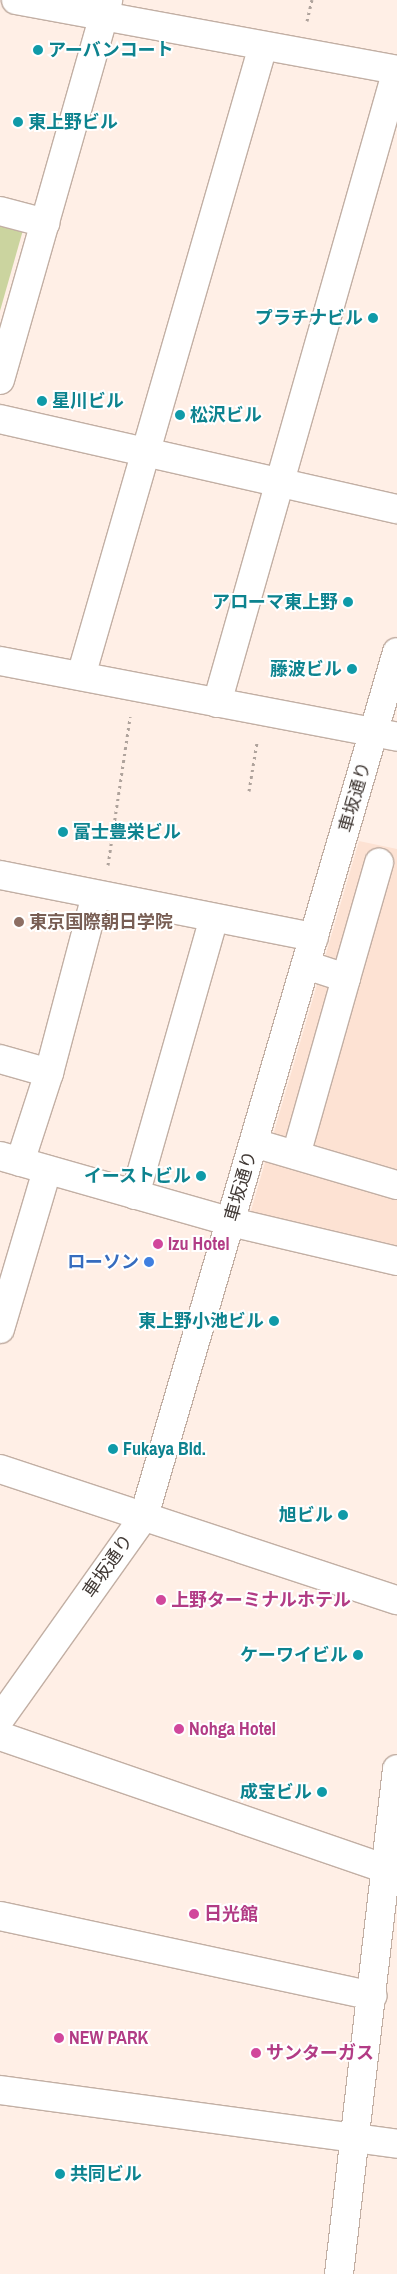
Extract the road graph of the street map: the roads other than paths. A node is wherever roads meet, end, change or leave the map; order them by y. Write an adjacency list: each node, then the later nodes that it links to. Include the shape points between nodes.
1 (16, 0): 2 (street)
2 (106, 8): 3 (street); 6 (street)
3 (263, 46): 4 (street); 9 (street)
4 (397, 70): 10 (street)
5 (0, 211): 6 (street)
6 (45, 223): 7 (street)
7 (0, 380)
8 (0, 419): 9 (street)
9 (146, 451): 10 (street); 14 (street)
10 (280, 481): 11 (street); 15 (street)
11 (397, 509)
12 (397, 652): 16 (street, 車坂通り)
13 (0, 661): 14 (street)
14 (81, 676): 15 (street)
15 (217, 703): 16 (street)
16 (385, 735): 17 (street, 車坂通り)
17 (339, 853): 18 (street); 22 (street, 車坂通り)
18 (388, 861): 24 (street)
19 (0, 875): 20 (street)
20 (96, 894): 21 (street); 26 (street)
21 (214, 918): 22 (street); 32 (street)
22 (314, 937): 23 (street, 車坂通り)
23 (306, 965): 24 (street); 27 (street, 車坂通り)
24 (346, 978): 28 (street)
25 (0, 1059): 26 (street)
26 (49, 1073): 29 (street)
27 (254, 1143): 28 (street); 33 (street, 車坂通り)
28 (296, 1155): 31 (street)
29 (10, 1159): 30 (street)
30 (47, 1170): 32 (street); 35 (street)
31 (397, 1185)
32 (135, 1195): 33 (street)
33 (231, 1222): 34 (street); 37 (street, 車坂通り)
34 (397, 1261)
35 (0, 1329)
36 (0, 1469): 37 (street)
37 (144, 1516): 38 (street); 39 (street, 車坂通り)
38 (397, 1600)
39 (0, 1719)
40 (0, 1736): 42 (street)
41 (397, 1769): 42 (street)
42 (391, 1873): 44 (street)
43 (0, 1916): 44 (street)
44 (372, 1996): 46 (street)
45 (0, 2090): 46 (street)
46 (355, 2138): 47 (street); 48 (street)
47 (397, 2144)
48 (339, 2274)

